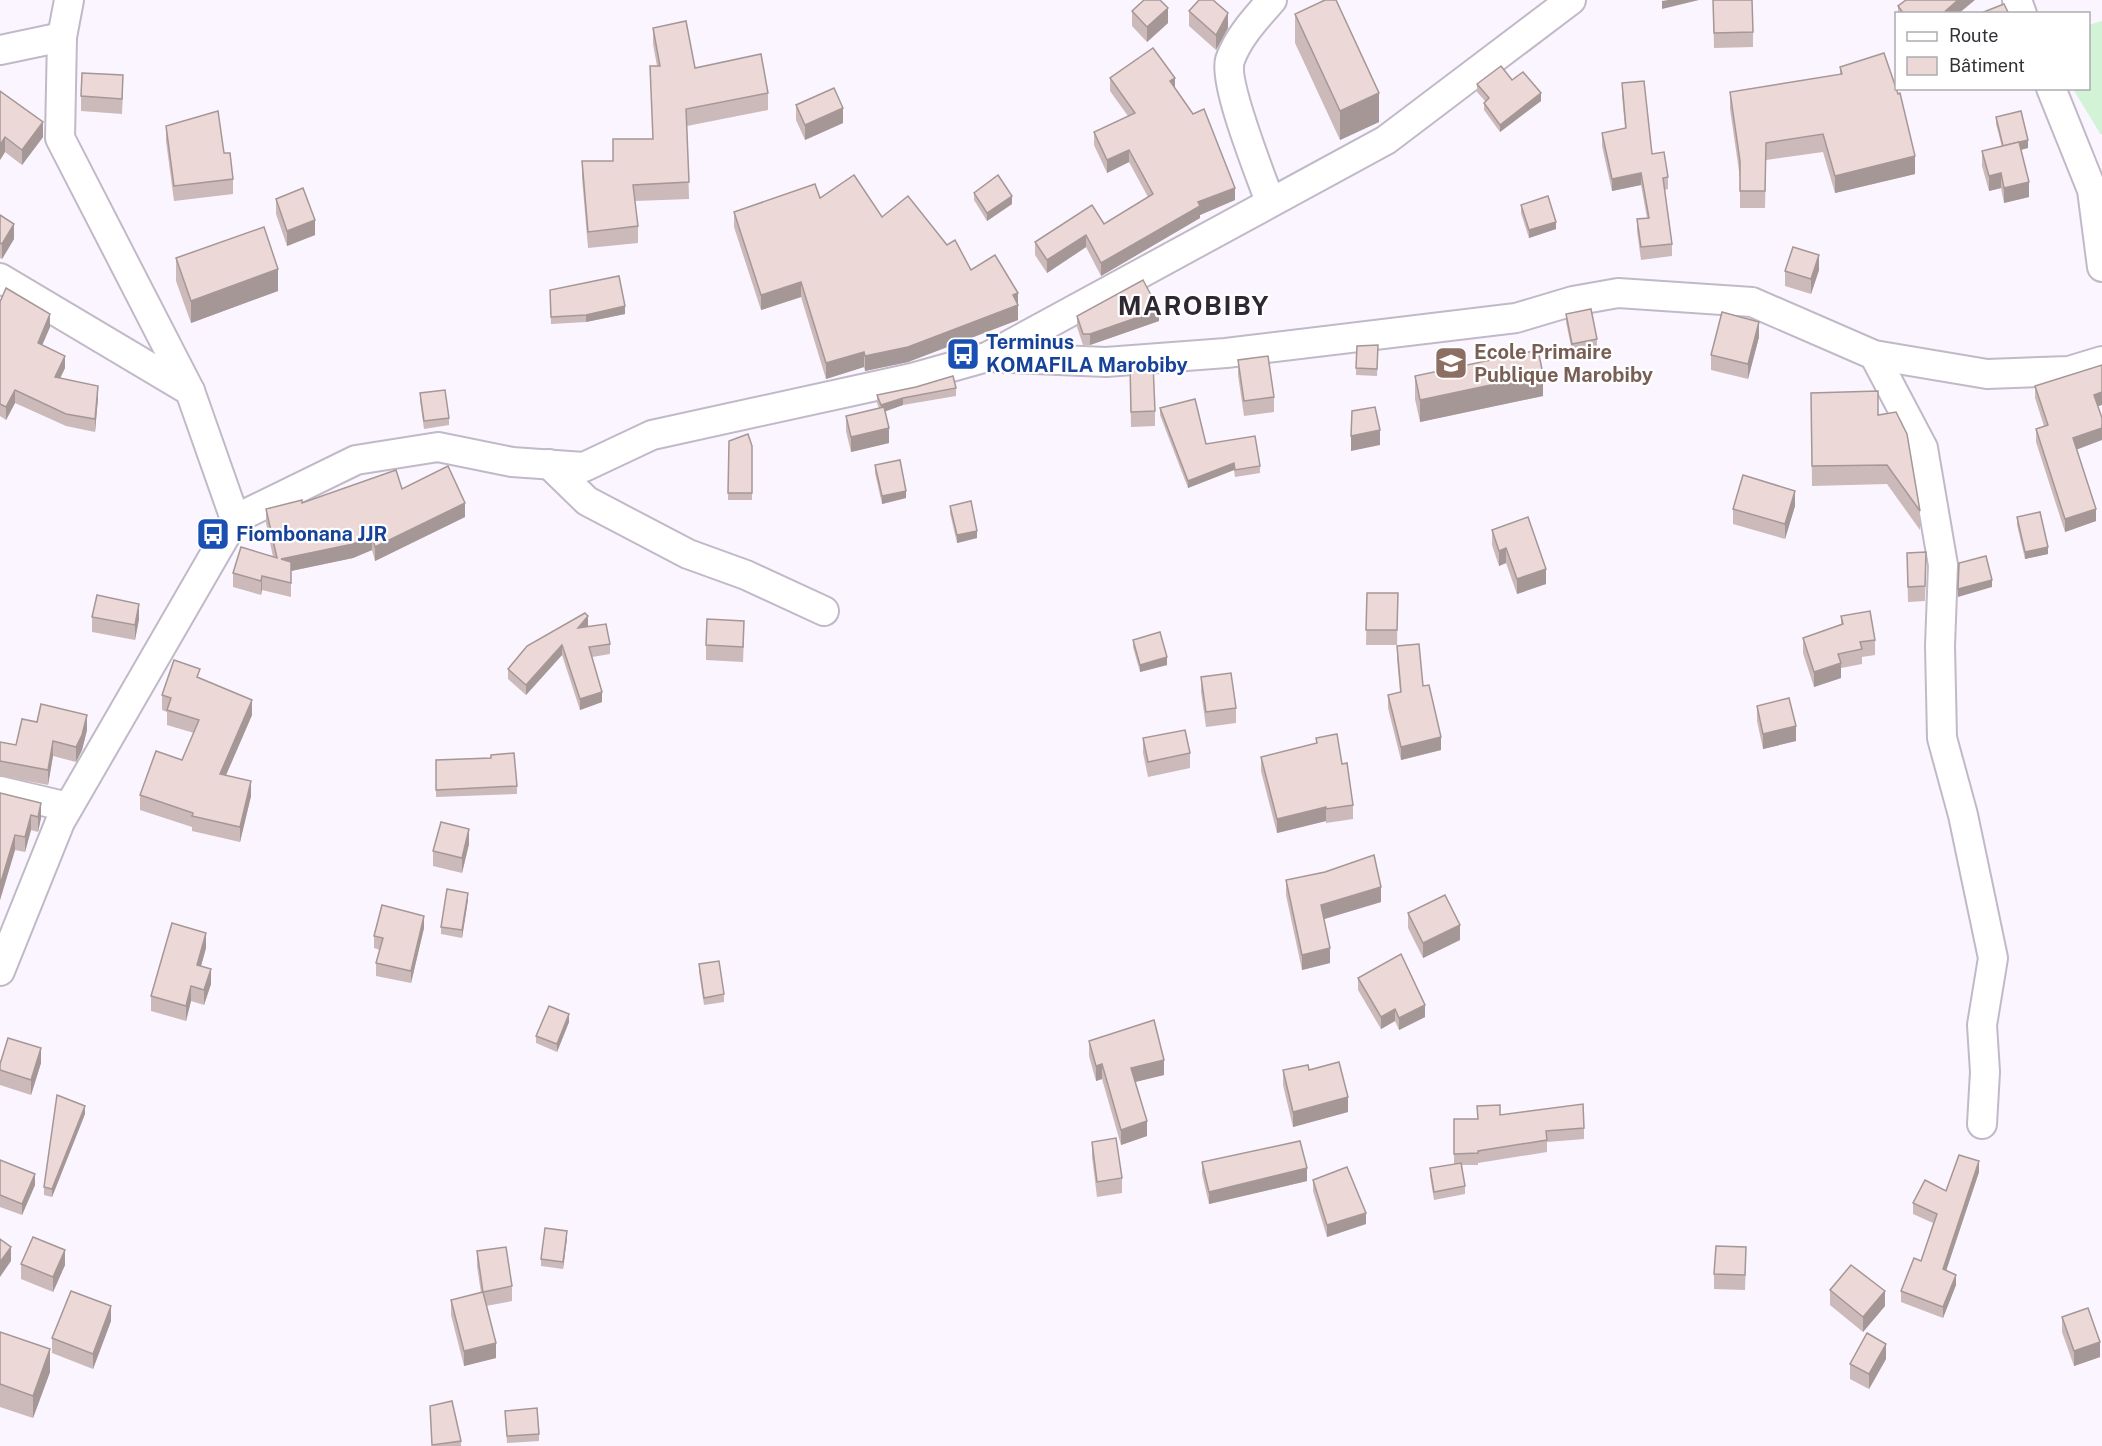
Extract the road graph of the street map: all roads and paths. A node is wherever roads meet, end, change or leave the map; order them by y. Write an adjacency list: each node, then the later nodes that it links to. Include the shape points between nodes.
1 (69, 0): 4 (street)
2 (1272, 0): 7 (street, via 1250,25 1229,62 1236,109)
3 (1571, 0): 7 (street, via 1386,140)
4 (62, 37): 5 (street); 13 (street, via 60,138)
5 (0, 50)
6 (2052, 90): 8 (street, via 2092,190)
7 (1270, 202): 11 (street)
8 (2102, 267)
9 (0, 278): 13 (street)
10 (1874, 355): 11 (street, via 1752,302 1618,293 1516,318 1226,353 1106,362); 12 (street, via 1987,374 2069,371); 20 (street, via 1923,448 1943,565 1942,738 1963,815 1993,958 1983,1025)
11 (987, 357): 14 (street, via 912,378 652,435 584,467)
12 (2102, 361)
13 (190, 391): 15 (street)
14 (549, 464): 15 (street, via 512,462 438,447 356,460); 16 (street, via 587,501 688,554 746,575)
15 (235, 519): 18 (street)
16 (824, 611)
17 (0, 791): 18 (street)
18 (68, 807): 19 (street)
19 (0, 971)
20 (1982, 1124)

